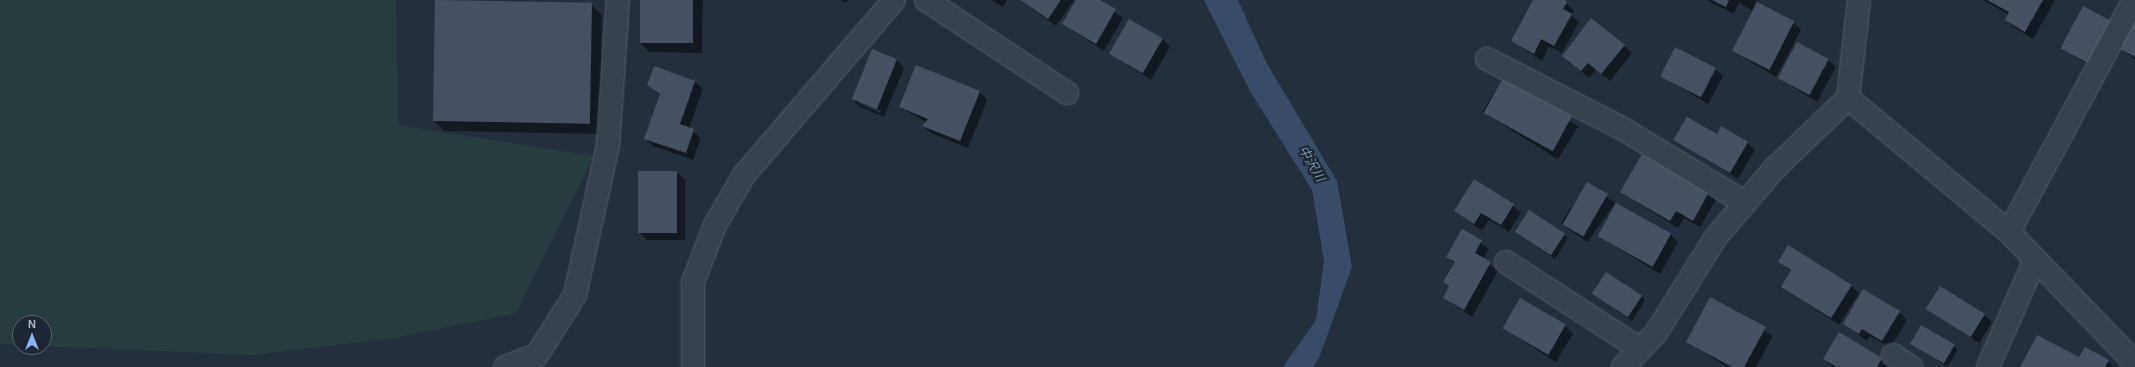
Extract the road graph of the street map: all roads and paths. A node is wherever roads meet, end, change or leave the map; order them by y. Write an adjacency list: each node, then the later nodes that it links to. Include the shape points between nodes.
1 (618, 0): 16 (street, via 608,145 576,295 536,355)
2 (894, 0): 17 (street, via 744,175 715,225 693,282)
3 (926, 0): 7 (street)
4 (1859, 0): 8 (street)
5 (2134, 0): 10 (street)
6 (1487, 59): 9 (street, via 1625,130)
7 (1068, 93)
8 (1848, 98): 9 (street, via 1774,169); 10 (street)
9 (1745, 203): 13 (street, via 1716,237 1656,333)
10 (2009, 232): 11 (street)
11 (2035, 260): 15 (street); 20 (street)
12 (1506, 262): 13 (street)
13 (1640, 349): 18 (street)
14 (1893, 355): 19 (street)
15 (2135, 363)
16 (505, 367)
17 (693, 367)
18 (1623, 367)
19 (1911, 367)
20 (1988, 367)

